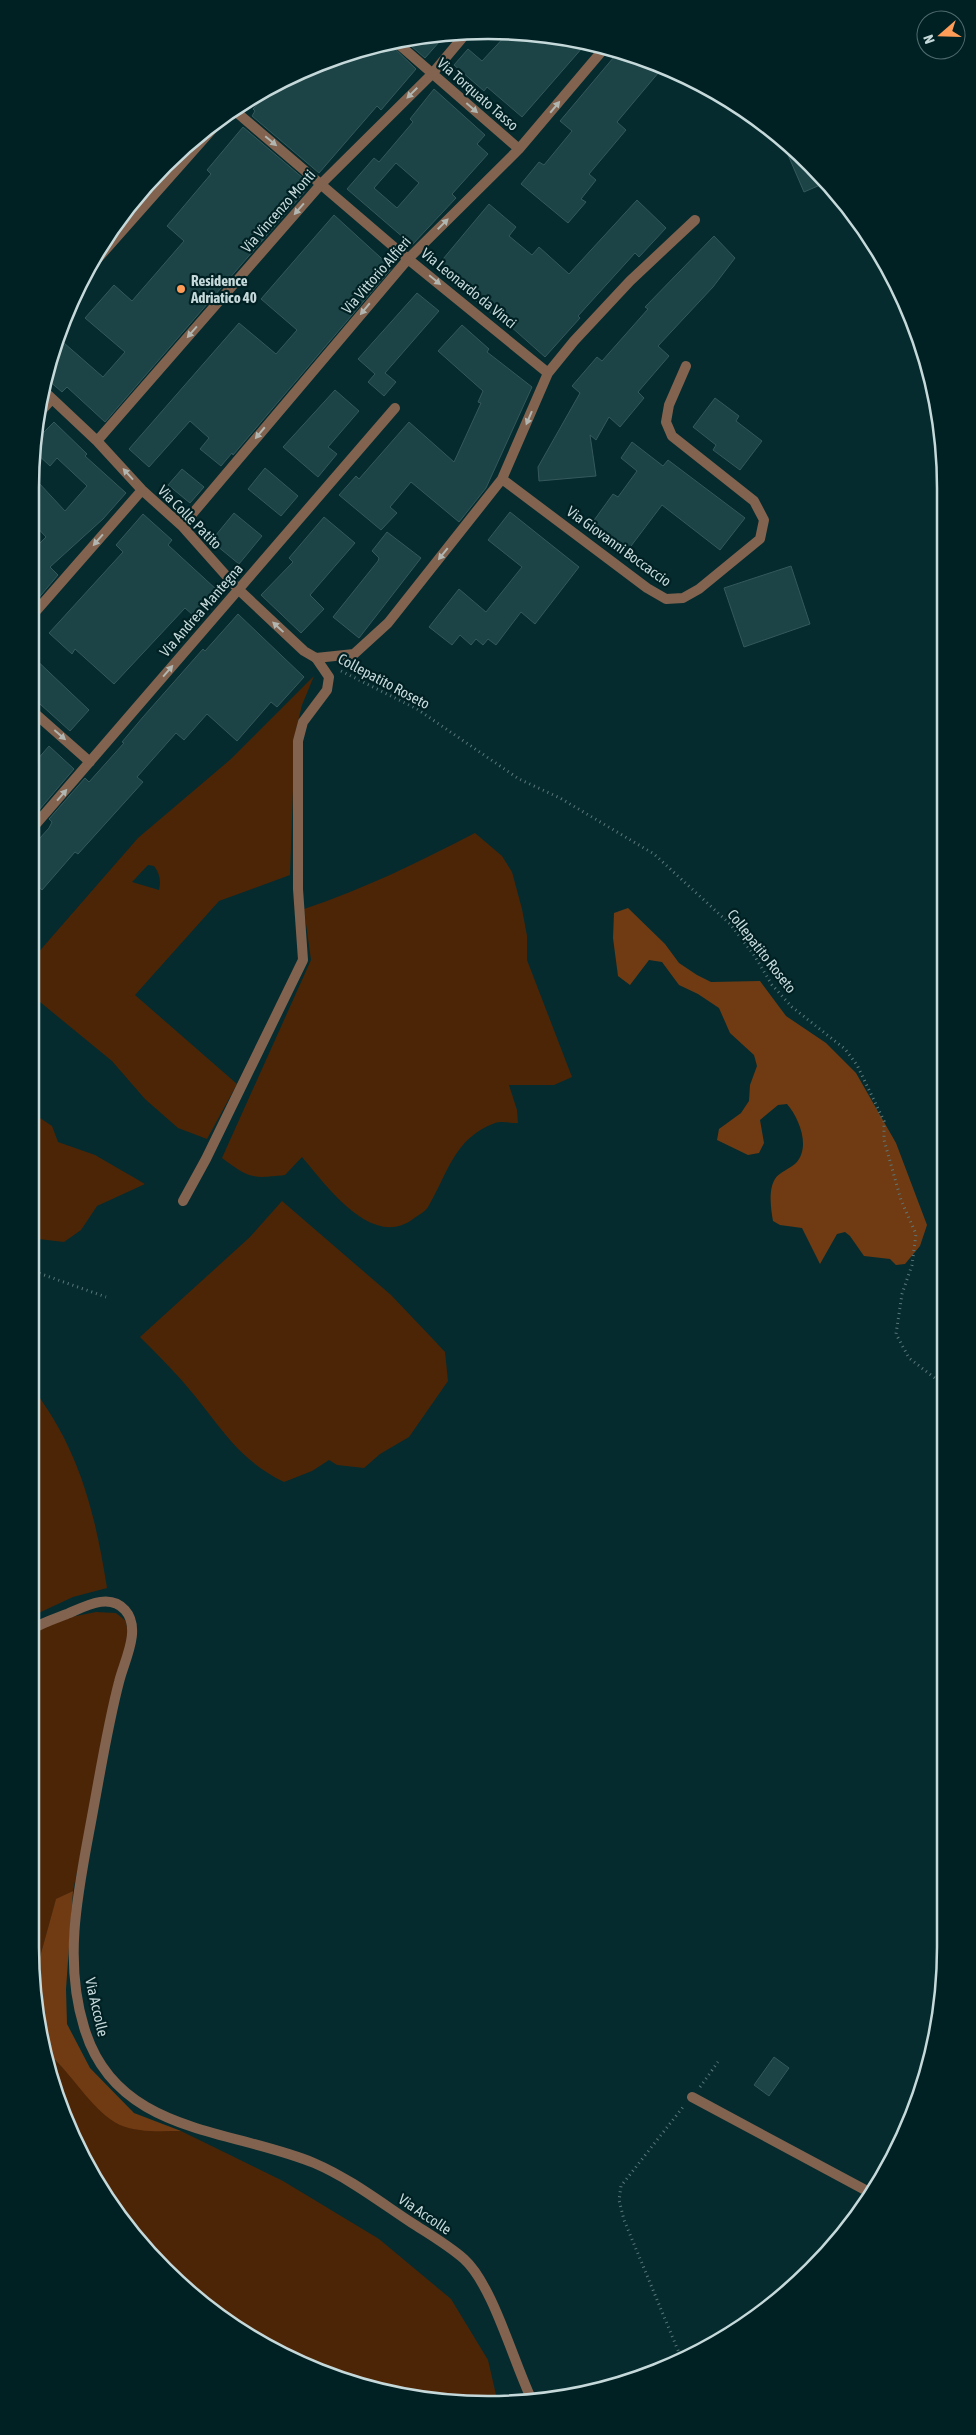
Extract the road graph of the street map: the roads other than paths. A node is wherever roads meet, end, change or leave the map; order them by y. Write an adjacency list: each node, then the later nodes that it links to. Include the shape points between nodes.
1 (461, 40): 4 (street, Via Vincenzo Monti)
2 (401, 47): 4 (street, Via Torquato Tasso)
3 (595, 52): 7 (street, Via Vittorio Alfieri, one-way to 3)
4 (432, 74): 7 (street, Via Torquato Tasso, one-way to 7); 8 (street, Via Vincenzo Monti, one-way to 8)
5 (238, 114): 8 (street, Via Leonardo da Vinci, one-way to 8)
6 (198, 145): 10 (street)
7 (519, 149): 11 (street, Via Vittorio Alfieri, one-way to 7)
8 (322, 183): 11 (street, Via Leonardo da Vinci); 16 (street, Via Vincenzo Monti, one-way to 16)
9 (695, 220): 13 (street, via 630,281 574,340)
10 (110, 245)
11 (408, 259): 13 (street, Via Leonardo da Vinci, one-way to 13); 19 (street, Via Vittorio Alfieri, one-way to 19)
12 (686, 366): 17 (street, Via Giovanni Boccaccio, via 669,405 666,422 672,436 754,501 764,520 760,539 699,589 683,598 666,599)
13 (548, 373): 17 (street, one-way to 17)
14 (49, 396): 16 (street, Via Colle Patito)
15 (395, 408): 20 (street, Via Andrea Mantegna)
16 (97, 440): 18 (street, Via Colle Patito, one-way to 16)
17 (502, 479): 22 (street, one-way to 22, via 371,640 354,654)
18 (142, 490): 19 (street, Via Colle Patito); 21 (street, one-way to 21)
19 (182, 526): 20 (street, Via Colle Patito)
20 (238, 589): 22 (street, Via Colle Patito, one-way to 20, via 304,651); 24 (street, Via Andrea Mantegna, one-way to 20)
21 (39, 608)
22 (316, 658): 26 (street, via 329,677 328,690 303,722 298,741 298,889 304,960)
23 (39, 717): 24 (street, one-way to 24)
24 (90, 762): 25 (street, Via Andrea Mantegna, one-way to 24)
25 (39, 821)
26 (183, 1201)
27 (39, 1626): 30 (street, Via Accolle, via 99,1602 124,1608 132,1624 110,1722 74,1925 78,2003 84,2028 100,2064 123,2091 146,2108 210,2133 282,2151 321,2166 369,2194 461,2257 477,2275 491,2300)
28 (692, 2097): 29 (street)
29 (866, 2190)
30 (529, 2394)

